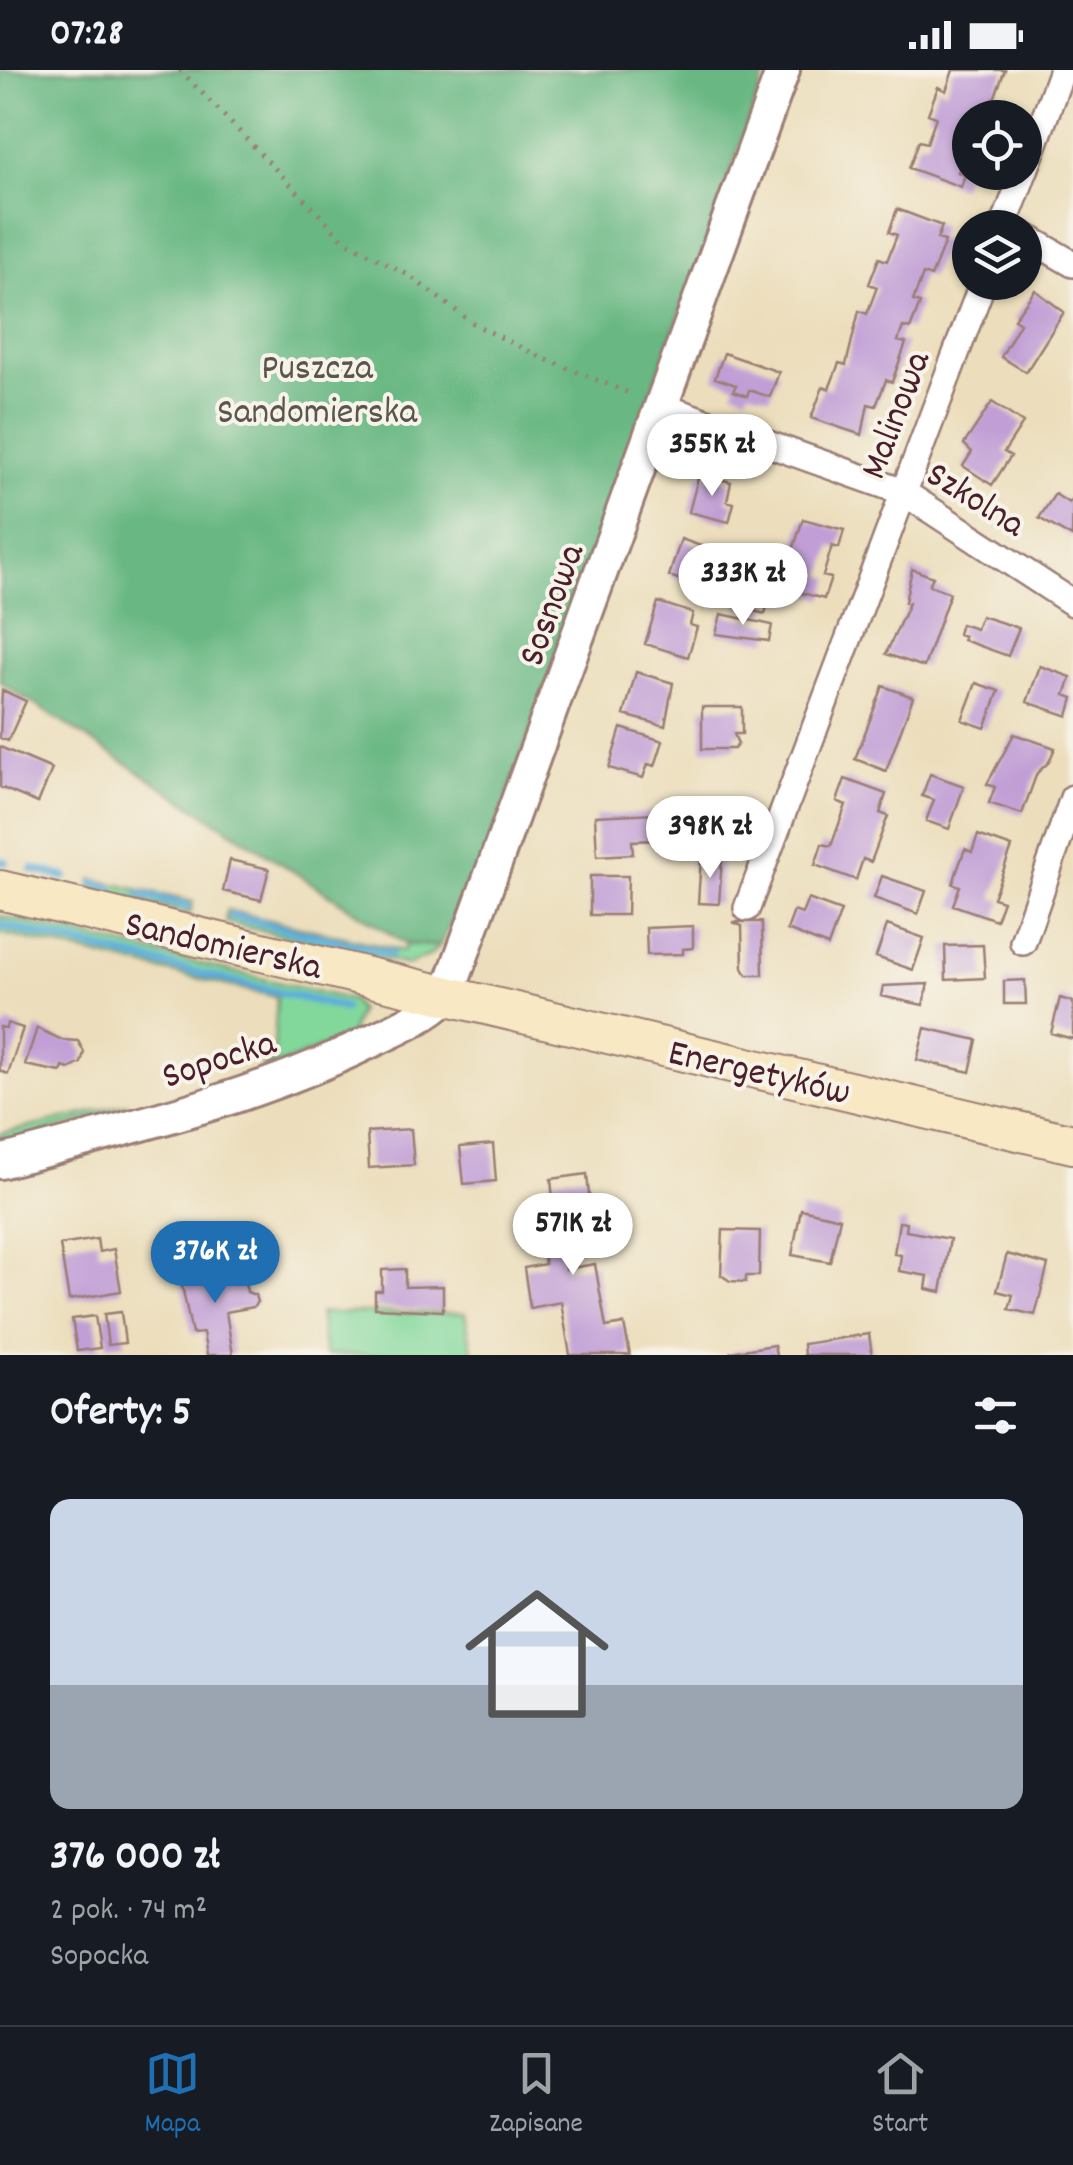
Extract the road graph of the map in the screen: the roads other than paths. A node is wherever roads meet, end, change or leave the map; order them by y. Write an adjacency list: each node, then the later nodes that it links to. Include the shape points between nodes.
1 (783, 70): 7 (street, Sosnowa)
2 (1062, 70): 3 (street)
3 (1042, 123)
4 (1042, 247): 5 (street)
5 (1073, 264)
6 (975, 300): 8 (street, Malinowa)
7 (664, 408): 8 (street, Szkolna); 14 (street, Sosnowa)
8 (903, 492): 9 (street, Szkolna); 12 (street, Malinowa)
9 (1073, 603)
10 (1073, 798): 13 (street)
11 (0, 890): 14 (main road, Sandomierska)
12 (747, 908)
13 (1022, 942)
14 (448, 996): 15 (main road, Energetyków); 16 (street, Sopocka, via 416,1019 284,1079)
15 (1073, 1144)
16 (0, 1162)

